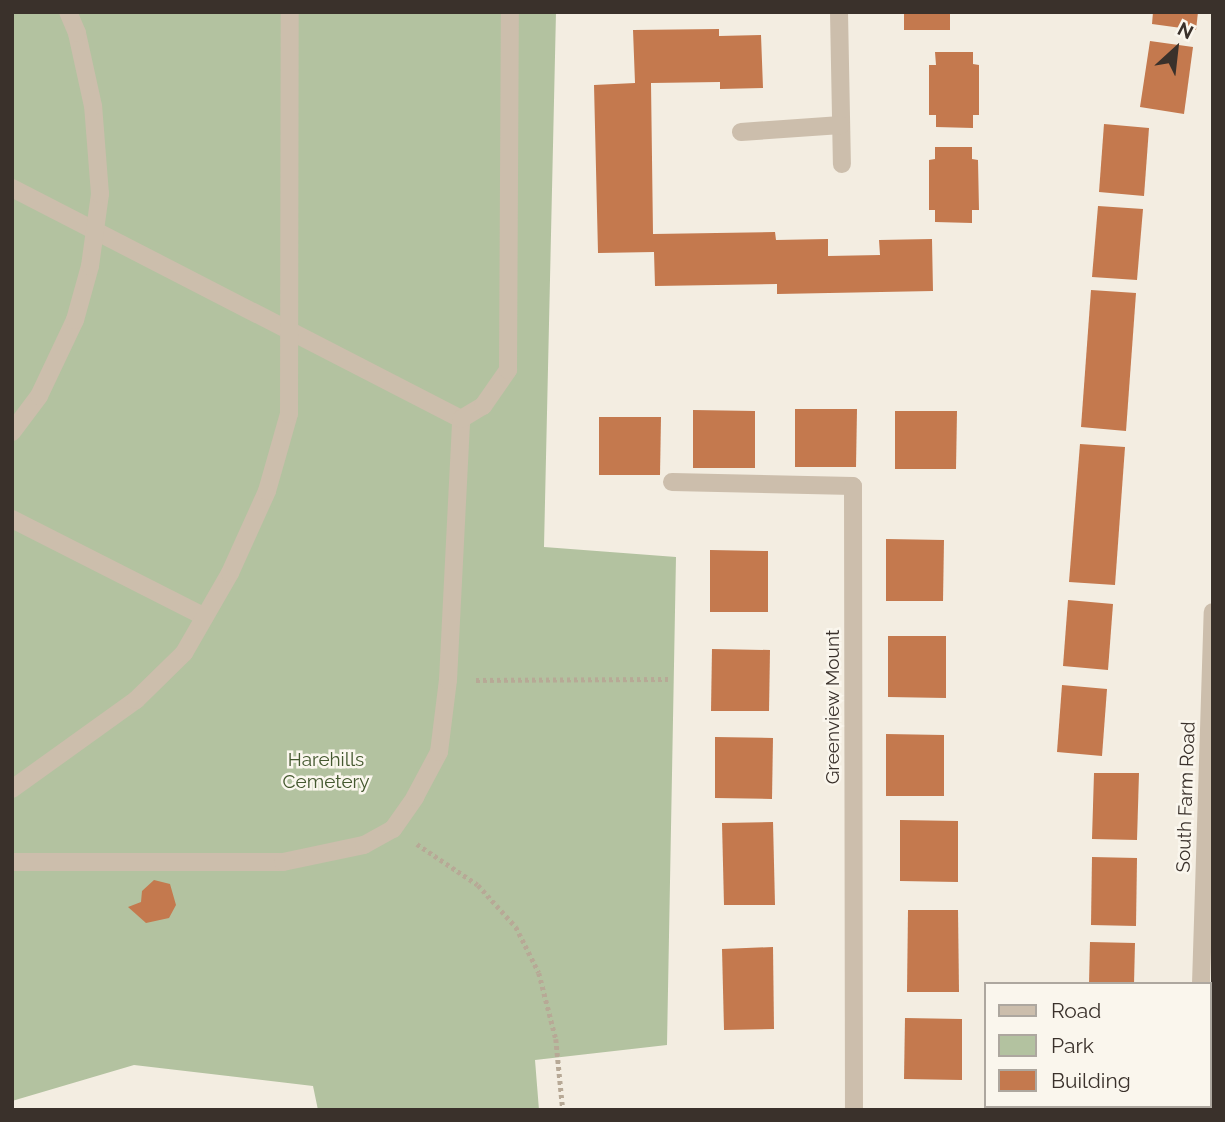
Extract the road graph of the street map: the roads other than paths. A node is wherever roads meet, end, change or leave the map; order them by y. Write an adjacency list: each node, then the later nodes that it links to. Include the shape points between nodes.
1 (68, 12): 9 (street, via 93,106 100,194)
2 (290, 12): 10 (street)
3 (510, 12): 11 (street, via 508,370 483,405)
4 (839, 12): 5 (street)
5 (841, 125): 6 (street); 7 (street)
6 (741, 132)
7 (842, 164)
8 (12, 188): 9 (street)
9 (94, 230): 10 (street); 12 (street, via 75,320 39,396)
10 (290, 330): 11 (street); 16 (street, via 289,414 267,491)
11 (461, 419): 18 (street, via 448,680 439,752 393,829 363,845 283,863)
12 (12, 432)
13 (672, 482): 20 (street, Greenview Mount, via 853,486)
14 (12, 519): 16 (street)
15 (1213, 612): 19 (street, South Farm Road)
16 (205, 617): 17 (street, via 184,653 136,700 51,766)
17 (12, 789)
18 (12, 862)
19 (1201, 982)
20 (854, 1110)

